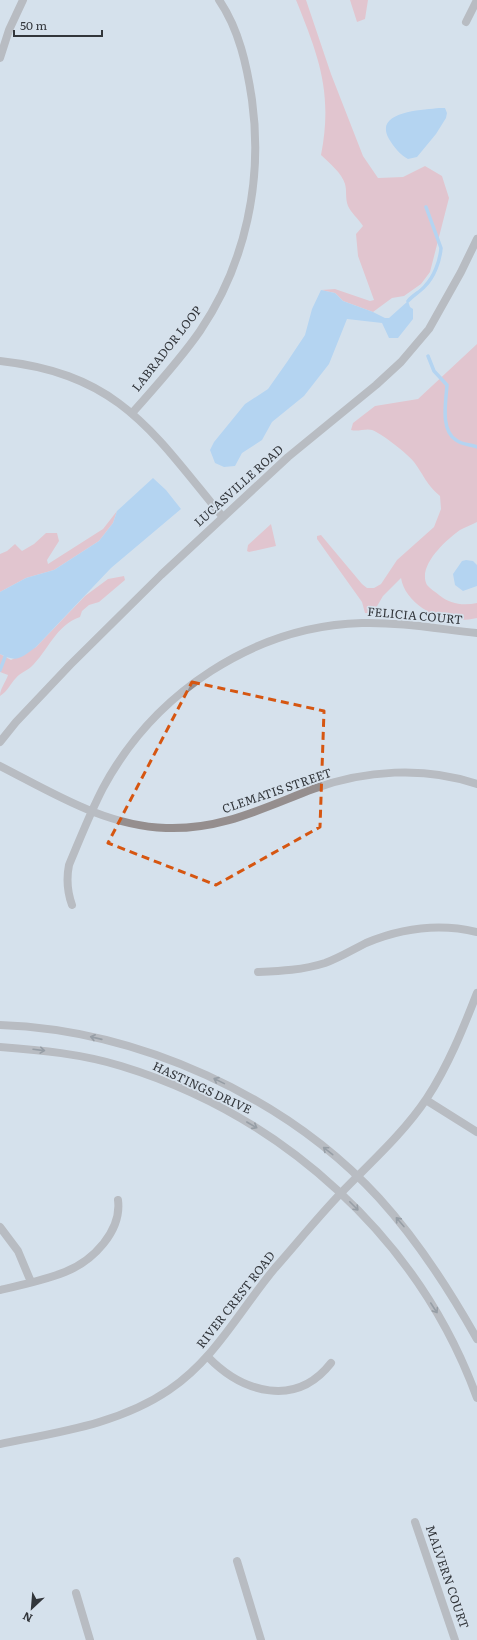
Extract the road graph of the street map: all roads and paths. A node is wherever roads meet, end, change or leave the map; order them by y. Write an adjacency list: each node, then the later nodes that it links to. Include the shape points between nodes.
1 (22, 0): 5 (street)
2 (219, 0): 8 (street, LABRADOR LOOP, via 233,26 249,80 256,147 250,209 236,260 209,316 165,376)
3 (477, 0): 4 (street)
4 (466, 22)
5 (0, 58)
6 (477, 239): 9 (street, LUCASVILLE ROAD, via 439,311 401,362)
7 (0, 361): 8 (street, via 49,369 75,378 115,399)
8 (133, 412): 9 (street, via 153,431)
9 (222, 516): 11 (street, LUCASVILLE ROAD, via 76,660)
10 (477, 633): 14 (street, FELICIA COURT, via 362,623 302,632 248,652 192,683 154,717 118,763)
11 (0, 742)
12 (0, 766): 14 (street, CLEMATIS STREET)
13 (477, 784): 14 (street, CLEMATIS STREET, via 424,773 361,777 314,789 246,816 189,828 137,825)
14 (92, 812): 15 (street, FELICIA COURT, via 69,865 66,879)
15 (72, 905)
16 (477, 932): 17 (street, via 447,927 409,929 386,935 324,963 282,971)
17 (258, 972)
18 (477, 993): 21 (street, RIVER CREST ROAD, via 451,1056)
19 (0, 1025): 23 (street, HASTINGS DRIVE, one-way to 19, via 328,1151 263,1105 209,1076 141,1050 96,1038 53,1030)
20 (0, 1047): 24 (street, HASTINGS DRIVE, one-way to 24, via 85,1057 120,1066 189,1092 258,1128 287,1148)
21 (426, 1100): 22 (street); 23 (street, RIVER CREST ROAD, via 397,1135)
22 (477, 1132)
23 (357, 1176): 24 (street, RIVER CREST ROAD); 29 (street, HASTINGS DRIVE, one-way to 23, via 430,1262 403,1226)
24 (341, 1193): 30 (street, RIVER CREST ROAD, via 274,1270); 32 (street, HASTINGS DRIVE, one-way to 32, via 388,1243 418,1284 441,1319)
25 (118, 1200): 27 (street, via 115,1225 93,1254 66,1272)
26 (0, 1227): 27 (street, via 18,1251)
27 (31, 1282): 28 (street)
28 (0, 1290)
29 (477, 1339)
30 (208, 1358): 31 (street, via 219,1369 241,1383 276,1391 301,1388 323,1374); 33 (street, RIVER CREST ROAD, via 169,1390 127,1413 80,1428)
31 (331, 1363)
32 (477, 1398)
33 (0, 1444)
34 (416, 1522): 39 (street, MALVERN COURT)
35 (237, 1561): 38 (street)
36 (76, 1593): 37 (street)
37 (90, 1640)
38 (261, 1640)
39 (455, 1640)

